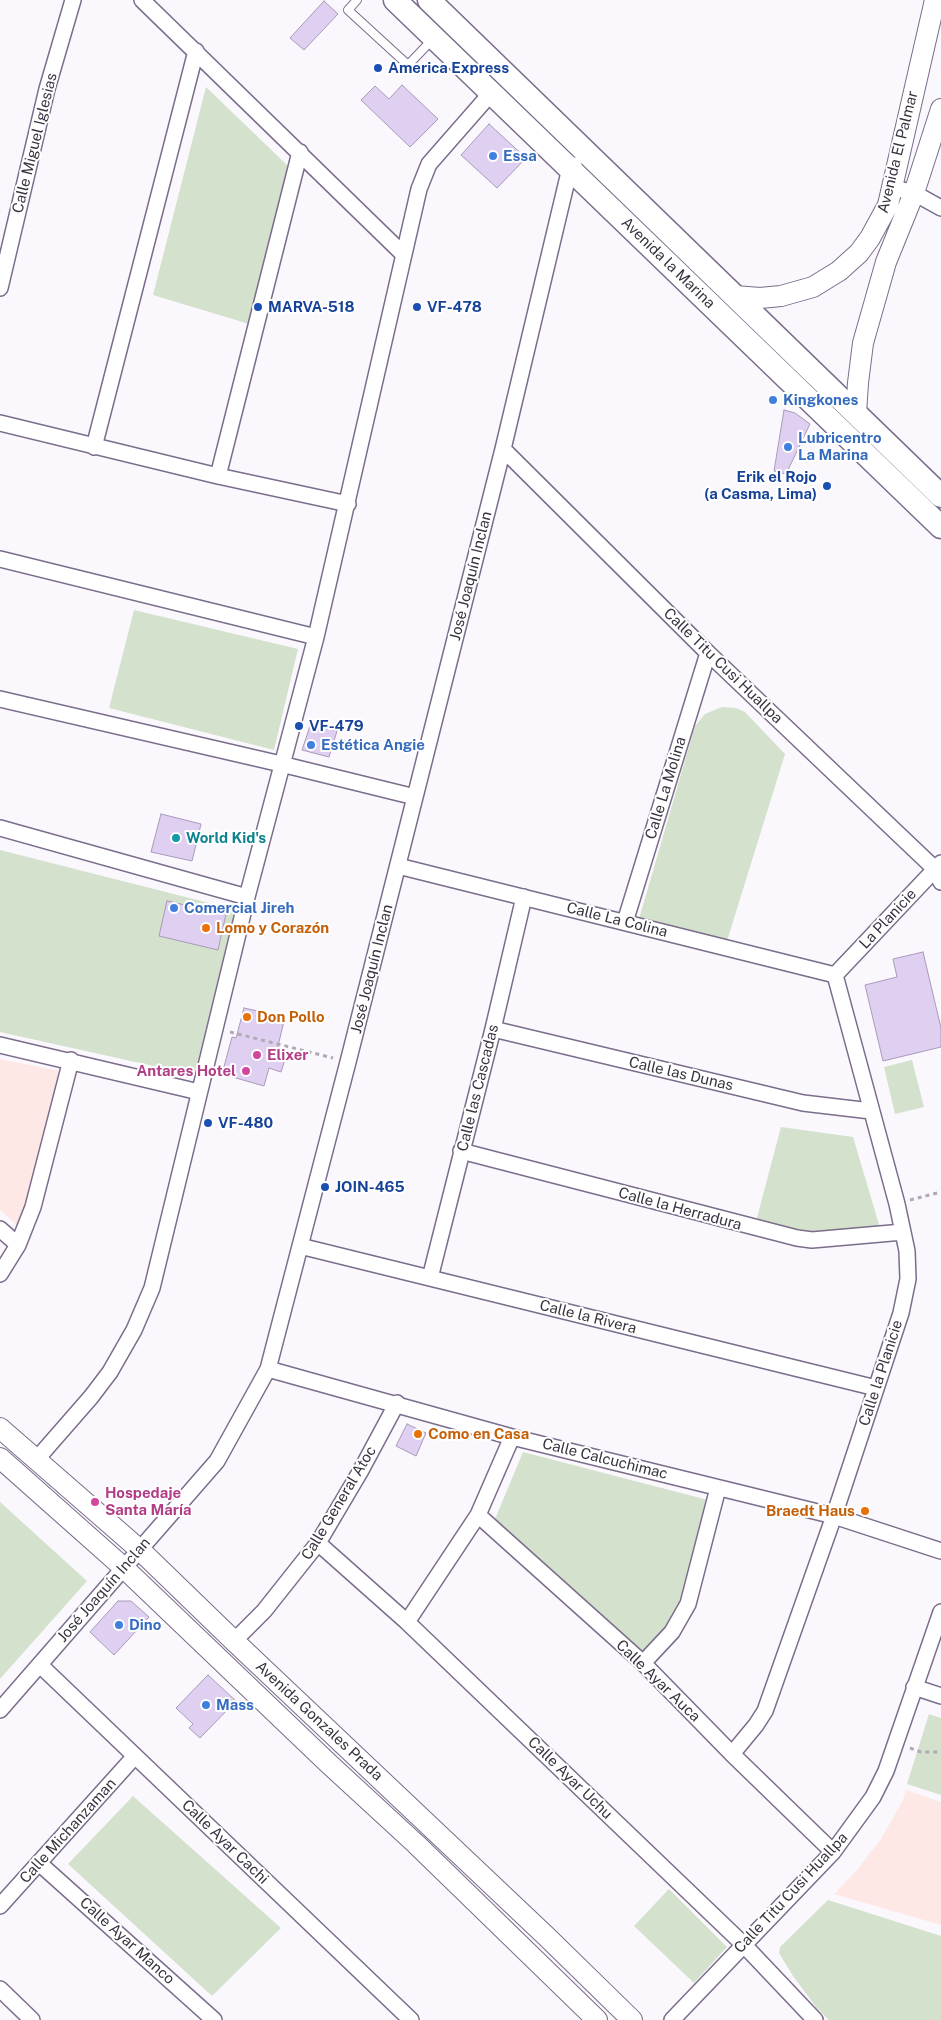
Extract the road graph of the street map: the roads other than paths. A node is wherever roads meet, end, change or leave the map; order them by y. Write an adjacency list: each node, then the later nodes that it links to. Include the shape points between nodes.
1 (73, 0): 18 (street, Calle Miguel Iglesias, via 47,89)
2 (142, 0): 8 (street)
3 (357, 0): 7 (lane, via 348,10 408,65)
4 (395, 0): 7 (main road, Avenida la Marina)
5 (429, 0): 11 (main road, Avenida la Marina)
6 (936, 9): 14 (street, Avenida El Palmar)
7 (434, 37): 9 (main road, Avenida la Marina)
8 (196, 51): 12 (street); 22 (street)
9 (492, 92): 13 (main road, Avenida la Marina); 17 (street, via 427,168)
10 (941, 109): 15 (street, Avenida El Palmar)
11 (586, 151): 13 (street); 19 (main road, Avenida la Marina)
12 (300, 152): 17 (street); 24 (street)
13 (570, 168): 23 (street, José Joaquín Inclan); 27 (main road, Avenida la Marina)
14 (891, 187): 15 (street); 19 (street, Avenida El Palmar, via 888,205 870,238 849,263 828,279 781,296)
15 (914, 193): 16 (street); 20 (street, Avenida El Palmar, via 886,262 863,343)
16 (941, 208)
17 (404, 254): 26 (street)
18 (0, 288)
19 (735, 296): 20 (main road, Avenida la Marina)
20 (856, 412): 25 (main road, Avenida la Marina)
21 (0, 424): 22 (street)
22 (94, 446): 24 (street)
23 (504, 449): 30 (street, Calle Titu Cusi Huallpa); 33 (street, José Joaquín Inclan)
24 (218, 476): 26 (street)
25 (941, 496)
26 (348, 504): 29 (street)
27 (941, 527)
28 (0, 559): 29 (street)
29 (316, 636): 32 (street)
30 (708, 653): 36 (street, Calle Titu Cusi Huallpa); 39 (street, Calle La Molina)
31 (0, 698): 32 (street)
32 (281, 764): 33 (street); 37 (street)
33 (415, 798): 35 (street, José Joaquín Inclan)
34 (0, 828): 37 (street)
35 (398, 866): 38 (street, Calle La Colina); 50 (street, José Joaquín Inclan)
36 (939, 871): 40 (street, La Planicie)
37 (247, 897): 44 (street)
38 (524, 897): 39 (street, Calle La Colina); 41 (street, Calle las Cascadas)
39 (625, 922): 40 (street, Calle La Colina)
40 (835, 975): 45 (street, Calle la Planicie)
41 (493, 1029): 45 (street, Calle las Dunas, via 803,1103); 46 (street, Calle las Cascadas)
42 (0, 1045): 43 (street)
43 (71, 1060): 44 (street); 49 (street, via 36,1194)
44 (199, 1092): 59 (street, via 147,1302 126,1346 101,1384)
45 (871, 1111): 48 (street, Calle la Planicie)
46 (461, 1151): 48 (street, Calle la Herradura, via 796,1238 812,1240); 52 (street, Calle las Cascadas)
47 (0, 1229): 49 (street)
48 (903, 1232): 54 (street, Calle la Planicie, via 908,1264 906,1296)
49 (18, 1245): 51 (street)
50 (300, 1246): 52 (street, Calle la Rivera); 53 (street, José Joaquín Inclan)
51 (0, 1274)
52 (430, 1278): 54 (street, Calle la Rivera)
53 (268, 1368): 55 (street, Calle Calcuchimac); 64 (street, José Joaquín Inclan, via 217,1461)
54 (876, 1388): 62 (street, Calle la Planicie)
55 (397, 1403): 57 (street, Calle Calcuchimac); 63 (street, Calle General Atoc)
56 (0, 1428): 59 (street, Avenida Gonzales Prada)
57 (512, 1436): 60 (street, Calle Calcuchimac); 61 (street)
58 (0, 1458): 66 (street, Avenida Gonzales Prada)
59 (36, 1460): 64 (street, Avenida Gonzales Prada)
60 (718, 1488): 62 (street, Calle Calcuchimac); 70 (street, via 688,1604 672,1632)
61 (478, 1515): 68 (street); 70 (street, Calle Ayar Auca)
62 (834, 1516): 65 (street, Calle Calcuchimac); 75 (street, Calle la Planicie, via 765,1711)
63 (318, 1543): 68 (street, Calle Ayar Uchu); 69 (street, Calle General Atoc, via 264,1610)
64 (140, 1550): 66 (street, José Joaquín Inclan); 69 (street, Avenida Gonzales Prada)
65 (941, 1551)
66 (124, 1568): 71 (street, José Joaquín Inclan); 85 (street, Avenida Gonzales Prada)
67 (941, 1612): 72 (street, Calle Titu Cusi Huallpa)
68 (407, 1622): 80 (street, Calle Ayar Uchu)
69 (234, 1641): 86 (street, Avenida Gonzales Prada)
70 (642, 1663): 75 (street, Calle Ayar Auca)
71 (40, 1665): 74 (street, José Joaquín Inclan); 76 (street, Calle Ayar Cachi)
72 (914, 1687): 73 (street); 77 (street, Calle Titu Cusi Huallpa, via 886,1771 873,1797)
73 (941, 1696)
74 (0, 1710)
75 (732, 1754): 77 (street, Calle Ayar Auca)
76 (135, 1756): 78 (street, Calle Michanzaman); 84 (street, Calle Ayar Cachi)
77 (834, 1852): 80 (street, Calle Titu Cusi Huallpa)
78 (39, 1863): 79 (street, Calle Michanzaman); 83 (street, Calle Ayar Manco)
79 (0, 1906)
80 (743, 1944): 87 (street, Calle Titu Cusi Huallpa); 88 (street, Calle Ayar Uchu)
81 (0, 1989): 82 (street)
82 (32, 2020)
83 (214, 2020)
84 (411, 2020)
85 (597, 2020)
86 (632, 2020)
87 (672, 2020)
88 (815, 2020)

